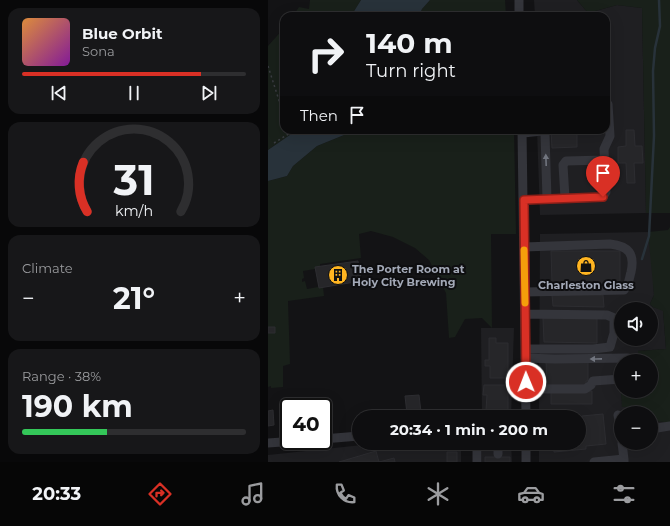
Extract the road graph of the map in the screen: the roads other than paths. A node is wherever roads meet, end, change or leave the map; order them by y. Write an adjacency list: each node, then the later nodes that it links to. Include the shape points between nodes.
1 (519, 0): 2 (street)
2 (519, 12)
3 (522, 134): 9 (street)
4 (545, 134): 8 (street, one-way to 4)
5 (610, 134): 6 (street, via 604,149)
6 (605, 160): 7 (street, via 606,192 603,197); 7 (street, via 566,162 563,165)
7 (565, 198): 8 (street)
8 (547, 199): 9 (street)
9 (524, 200): 10 (street)
10 (524, 247): 11 (street); 11 (street, via 620,245 631,254 633,262 628,286 624,290)
11 (525, 292): 12 (street)
12 (525, 314): 13 (street); 13 (street, via 607,315 614,318 614,333 610,347)
13 (525, 354): 14 (street, one-way to 13, via 555,359); 16 (street)
14 (614, 358)
15 (614, 380): 16 (street, via 593,381 585,389)
16 (526, 389): 17 (street)
17 (526, 410)
18 (670, 426): 19 (street)
19 (658, 428)
20 (352, 437): 21 (street)
21 (332, 438)
22 (280, 442): 23 (street)
23 (268, 443)
24 (477, 450): 30 (street)
25 (498, 450): 28 (street)
26 (526, 450): 31 (street)
27 (623, 450): 29 (street)
28 (498, 454)
29 (624, 460): 32 (street)
30 (477, 462)
31 (526, 462)
32 (594, 462)

